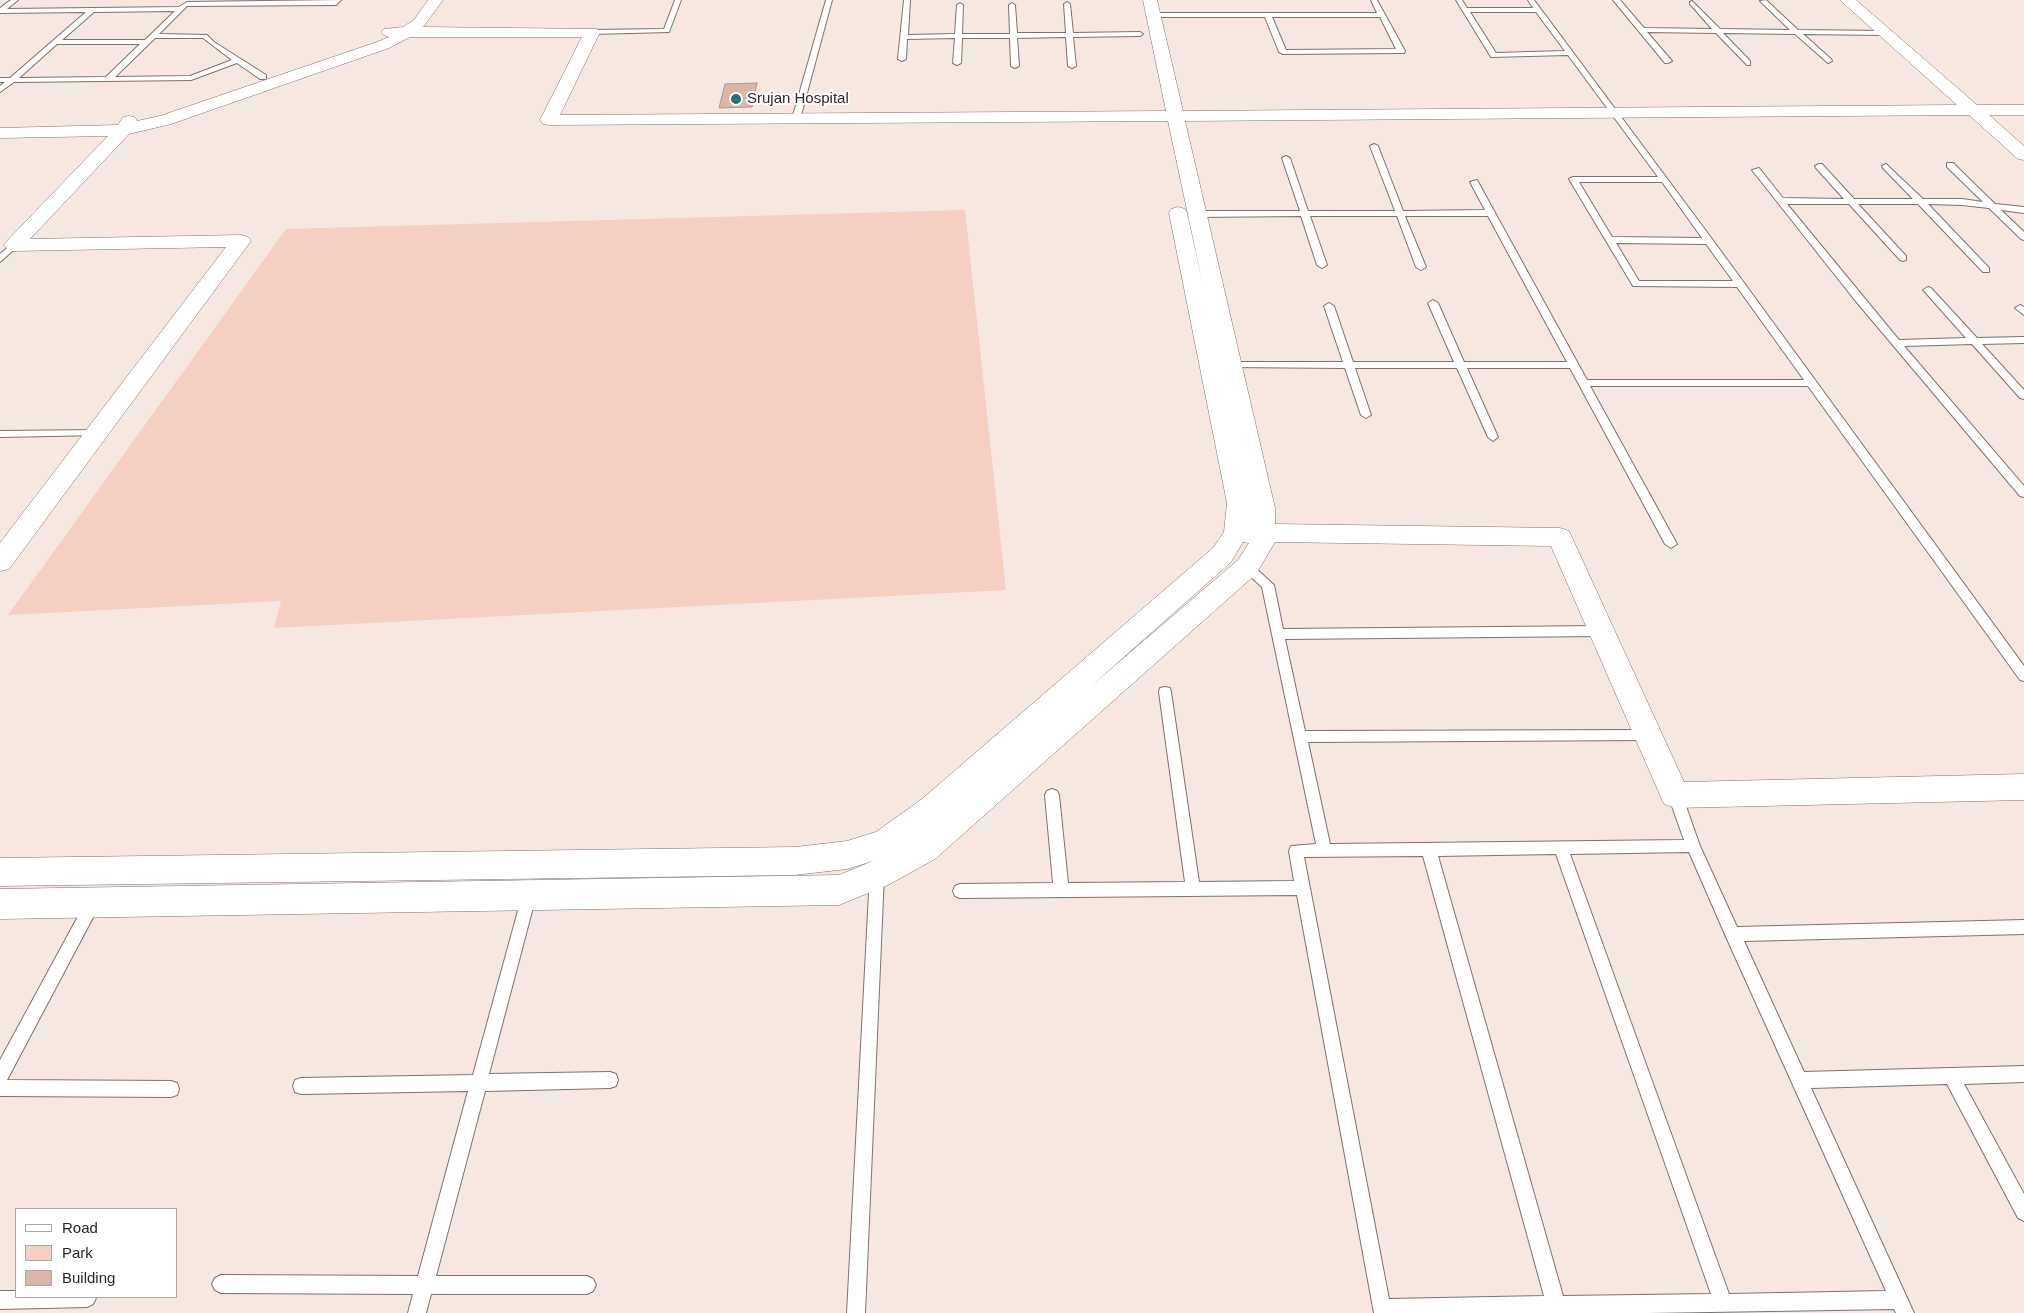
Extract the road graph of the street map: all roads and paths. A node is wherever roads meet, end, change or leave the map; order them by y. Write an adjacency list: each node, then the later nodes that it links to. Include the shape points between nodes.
1 (15, 0): 27 (lane)
2 (145, 0): 24 (lane)
3 (338, 0): 17 (lane, via 336,3)
4 (420, 0): 33 (street)
5 (436, 0): 34 (street, via 419,23)
6 (678, 0): 35 (lane, via 667,31)
7 (829, 0): 64 (lane)
8 (907, 0): 42 (lane)
9 (1374, 0): 30 (lane)
10 (1459, 0): 25 (lane)
11 (1531, 0): 26 (lane)
12 (1616, 0): 31 (lane)
13 (1847, 0): 37 (street)
14 (1865, 0): 60 (street)
15 (1763, 1): 36 (lane)
16 (189, 2): 17 (lane); 22 (lane)
17 (263, 2)
18 (1692, 2): 32 (lane)
19 (1067, 4): 38 (lane)
20 (960, 5): 40 (lane)
21 (1012, 5): 41 (lane)
22 (181, 9): 24 (lane); 39 (lane)
23 (92, 10): 24 (lane); 27 (lane); 43 (lane)
24 (135, 10)
25 (1466, 10): 26 (lane); 45 (lane, via 1494,55)
26 (1539, 10): 45 (lane)
27 (0, 11)
28 (1144, 12): 29 (lane); 38 (lane); 63 (street)
29 (1268, 15): 30 (lane); 30 (lane, via 1283,52 1401,51)
30 (1382, 16)
31 (1641, 30): 32 (lane); 49 (lane)
32 (1718, 31): 36 (lane); 51 (lane)
33 (389, 32): 34 (street); 54 (street, via 375,40)
34 (407, 32): 35 (street); 66 (street, via 374,48 165,120)
35 (592, 32): 64 (street, via 548,120)
36 (1797, 32): 37 (lane); 48 (lane)
37 (1885, 34): 59 (street)
38 (1069, 35): 41 (lane); 53 (lane)
39 (154, 36): 44 (lane); 47 (lane, via 205,36)
40 (958, 36): 41 (lane); 42 (lane); 50 (lane)
41 (1013, 36): 52 (lane)
42 (904, 37): 46 (lane)
43 (55, 42): 44 (lane); 57 (lane)
44 (147, 42): 55 (lane)
45 (1571, 53): 62 (lane)
46 (902, 59)
47 (238, 60): 54 (lane); 55 (lane, via 192,78)
48 (1828, 61)
49 (1668, 62)
50 (957, 63)
51 (1747, 64)
52 (1015, 66)
53 (1072, 66)
54 (263, 77): 66 (street)
55 (108, 79): 57 (lane)
56 (0, 80): 57 (lane)
57 (12, 80): 58 (lane)
58 (0, 90)
59 (1973, 110): 60 (street); 62 (street); 70 (street)
60 (1994, 110): 61 (street); 68 (street)
61 (2024, 110)
62 (1616, 113): 63 (street); 76 (lane)
63 (1166, 116): 64 (street); 86 (street); 114 (street, via 1239,503)
64 (796, 119)
65 (0, 125): 66 (street)
66 (126, 126): 67 (street); 90 (street)
67 (0, 133)
68 (2024, 136)
69 (1374, 146): 84 (lane)
70 (2024, 155)
71 (1286, 158): 83 (lane)
72 (1950, 165): 81 (lane)
73 (1819, 166): 79 (lane)
74 (1886, 166): 80 (lane)
75 (1756, 170): 78 (lane)
76 (1664, 180): 88 (lane, via 1573,179); 89 (lane)
77 (1474, 182): 85 (lane)
78 (1781, 201): 79 (lane); 101 (lane)
79 (1852, 202): 80 (lane); 91 (lane)
80 (1921, 202): 81 (lane); 94 (lane)
81 (1993, 206): 82 (lane); 87 (lane)
82 (2024, 210)
83 (1305, 213): 84 (lane); 86 (lane); 92 (lane)
84 (1400, 213): 85 (lane); 93 (lane)
85 (1491, 213): 105 (lane)
86 (1197, 214): 102 (street)
87 (2024, 236)
88 (1609, 240): 89 (lane); 95 (lane, via 1636,284)
89 (1709, 242): 95 (lane)
90 (7, 252): 110 (street, via 241,241)
91 (1903, 258)
92 (1322, 265)
93 (1421, 267)
94 (1986, 270)
95 (1740, 284): 107 (lane)
96 (1928, 290): 100 (lane)
97 (1433, 303): 104 (lane)
98 (1329, 306): 103 (lane)
99 (2024, 340): 100 (lane)
100 (1974, 341): 101 (lane); 108 (lane)
101 (1896, 343): 113 (lane)
102 (1231, 365): 103 (lane); 114 (street, via 1263,508)
103 (1349, 365): 104 (lane); 109 (lane)
104 (1460, 365): 105 (lane); 112 (lane)
105 (1573, 365): 106 (lane)
106 (1583, 383): 107 (lane); 115 (lane)
107 (1812, 383): 120 (lane)
108 (2024, 396)
109 (1366, 415)
110 (97, 433): 111 (lane); 116 (street)
111 (0, 434)
112 (1493, 437)
113 (2024, 494)
114 (1249, 533): 117 (street, via 1262,544); 118 (street, via 1560,537); 128 (street, via 933,808 885,843)
115 (1671, 544)
116 (0, 562)
117 (1247, 567): 119 (lane, via 1268,585); 133 (street, via 924,849)
118 (1602, 631): 119 (lane); 122 (street)
119 (1279, 634): 123 (lane)
120 (2024, 676)
121 (1165, 692): 135 (lane)
122 (1648, 736): 123 (lane); 126 (street)
123 (1300, 737): 131 (lane)
124 (2024, 787): 126 (street)
125 (1052, 795): 136 (lane)
126 (1675, 795): 127 (lane)
127 (1693, 846): 129 (lane); 142 (lane)
128 (867, 848): 132 (street, via 847,855 794,860); 133 (lane)
129 (1561, 848): 130 (lane); 158 (lane)
130 (1429, 850): 131 (lane); 159 (lane)
131 (1324, 851): 134 (lane, via 1296,851)
132 (0, 872)
133 (877, 875): 138 (street, via 839,890); 163 (lane)
134 (1302, 888): 135 (lane); 161 (lane)
135 (1193, 889): 136 (lane)
136 (1060, 890): 137 (lane)
137 (960, 891)
138 (530, 896): 139 (street); 148 (lane)
139 (94, 903): 140 (street); 144 (lane)
140 (0, 904)
141 (2024, 927): 142 (lane)
142 (1732, 934): 147 (lane)
143 (2024, 1074): 145 (lane)
144 (0, 1076)
145 (1951, 1076): 147 (lane); 152 (lane)
146 (610, 1080): 148 (lane)
147 (1799, 1080): 160 (lane)
148 (479, 1083): 149 (lane); 154 (lane)
149 (301, 1086)
150 (0, 1088): 151 (lane)
151 (171, 1089)
152 (2024, 1212)
153 (221, 1284): 154 (lane)
154 (424, 1285): 155 (lane); 162 (lane)
155 (587, 1286)
156 (87, 1298): 157 (lane)
157 (0, 1300)
158 (1723, 1303): 159 (lane); 160 (lane)
159 (1556, 1305): 161 (lane)
160 (1902, 1306)
161 (1383, 1311)
162 (417, 1313)
163 (856, 1313)

